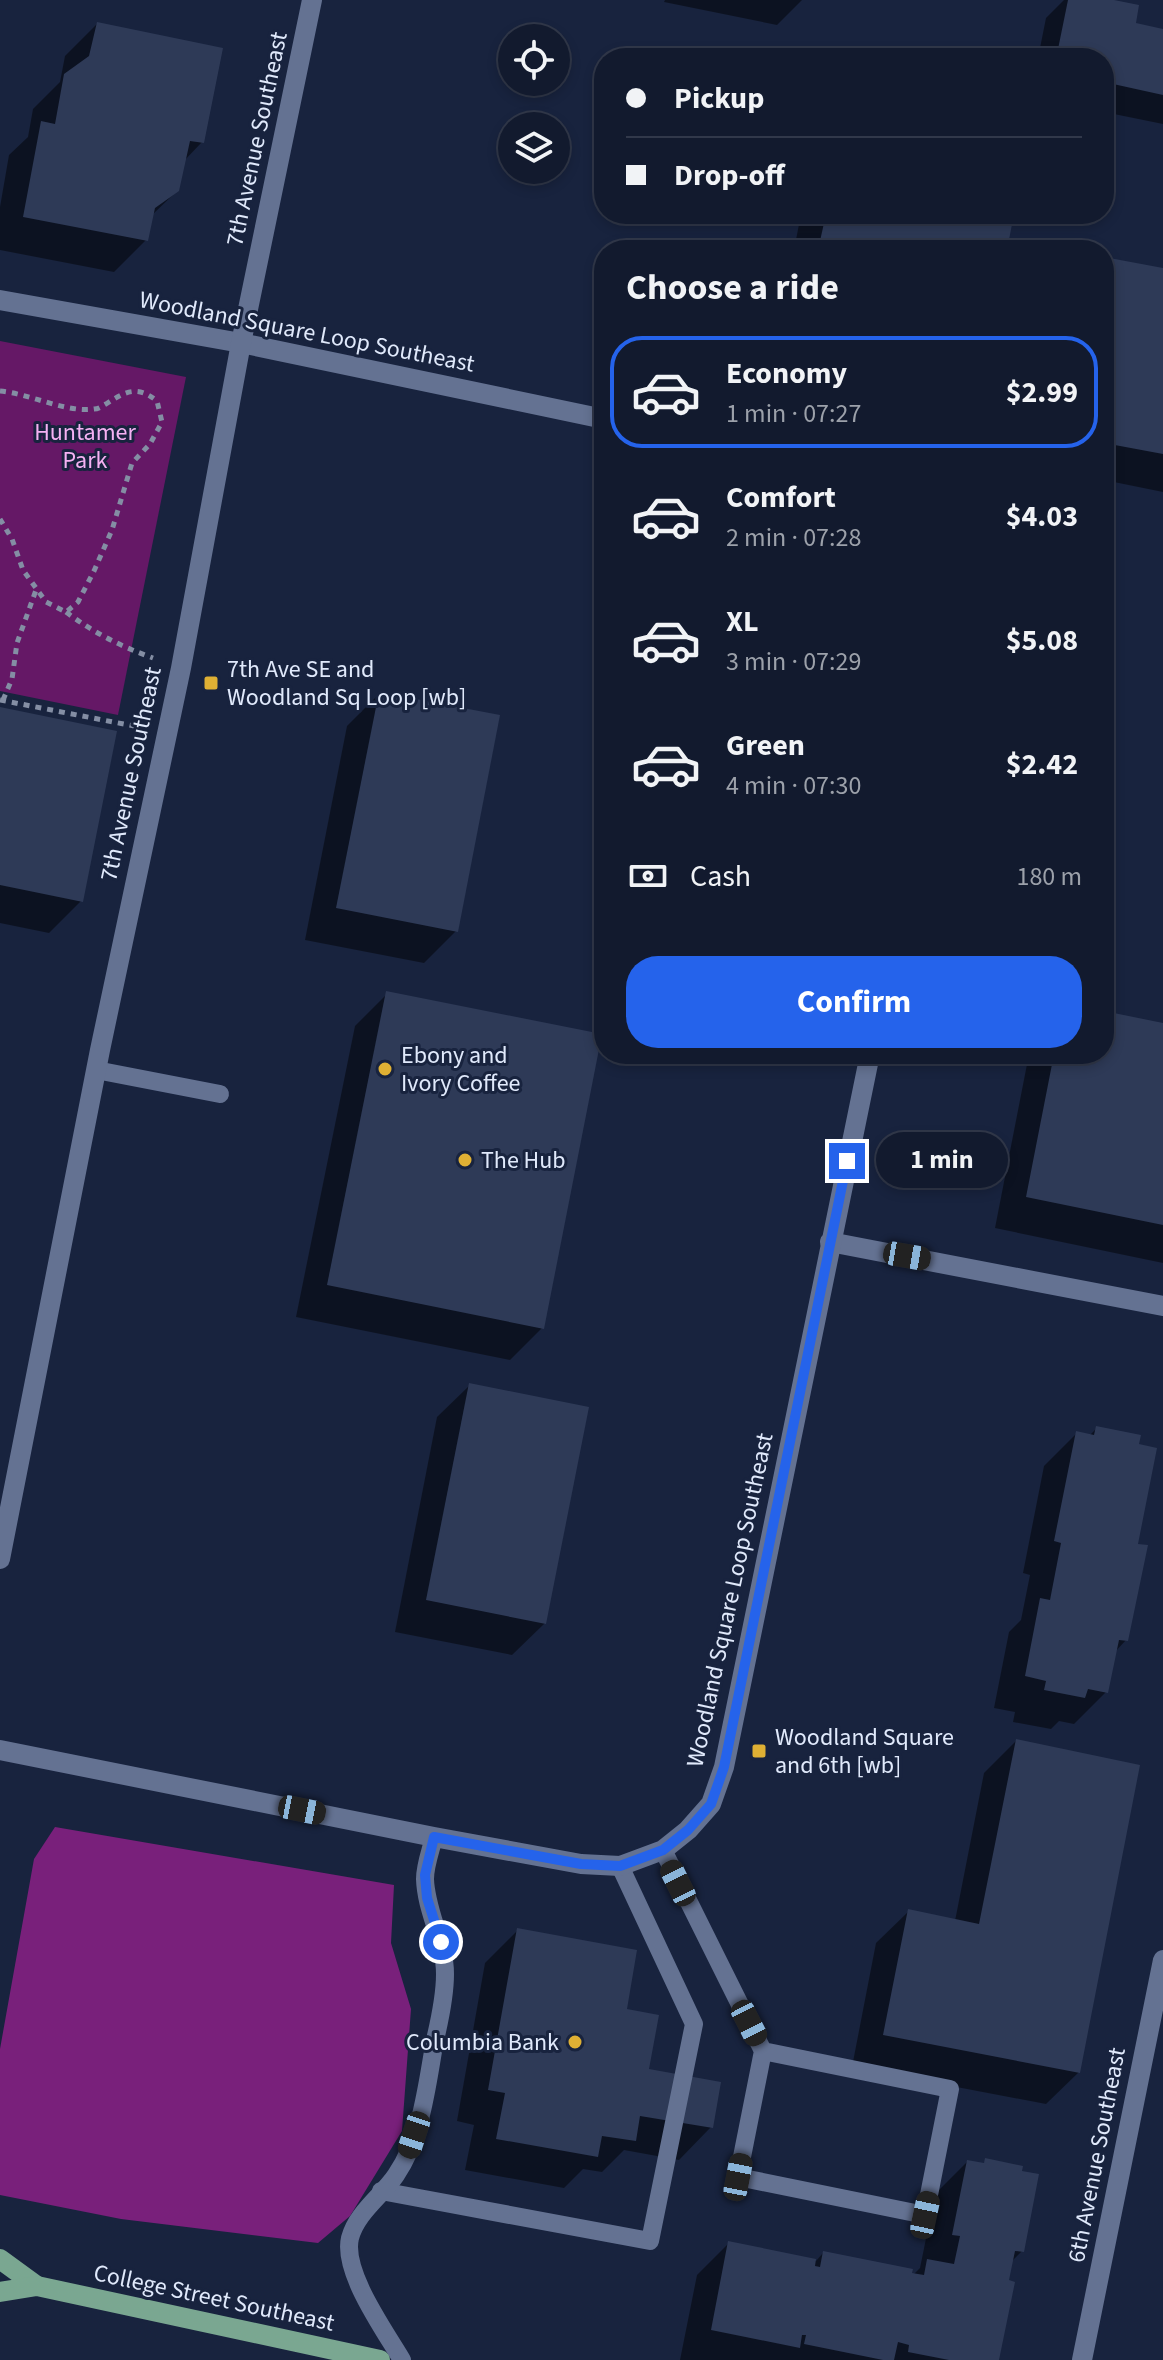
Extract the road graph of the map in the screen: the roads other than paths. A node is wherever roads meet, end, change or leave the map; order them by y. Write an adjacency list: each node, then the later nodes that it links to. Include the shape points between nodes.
1 (312, 0): 3 (street, 7th Avenue Southeast)
2 (0, 300): 3 (street, Woodland Square Loop Southeast)
3 (241, 343): 4 (street, Woodland Square Loop Southeast); 6 (street, 7th Avenue Southeast, via 181,668)
4 (594, 417)
5 (868, 1064): 8 (street, Woodland Square Loop Southeast)
6 (96, 1070): 7 (lane); 10 (street, 7th Avenue Southeast)
7 (220, 1094)
8 (830, 1242): 9 (street); 13 (street, Woodland Square Loop Southeast, via 724,1767 711,1804)
9 (1163, 1306)
10 (0, 1559)
11 (0, 1750): 12 (street, Woodland Square Loop Southeast)
12 (434, 1837): 14 (street, Woodland Square Loop Southeast, via 581,1864); 17 (lane, via 425,1875 441,1942 442,2000 420,2118 396,2176)
13 (663, 1850): 14 (street, Woodland Square Loop Southeast); 16 (lane)
14 (620, 1866): 17 (lane, via 694,2024 650,2241)
15 (1163, 1960): 23 (street, 6th Avenue Southeast)
16 (763, 2051): 16 (lane, via 950,2089 925,2215 738,2177)
17 (381, 2191): 22 (lane, via 350,2239 350,2262)
18 (0, 2259): 19 (main road, College Street Southeast)
19 (37, 2286): 20 (main road, College Street Southeast); 21 (main road, College Street Southeast)
20 (0, 2292)
21 (380, 2360)
22 (402, 2360)
23 (1082, 2360)

